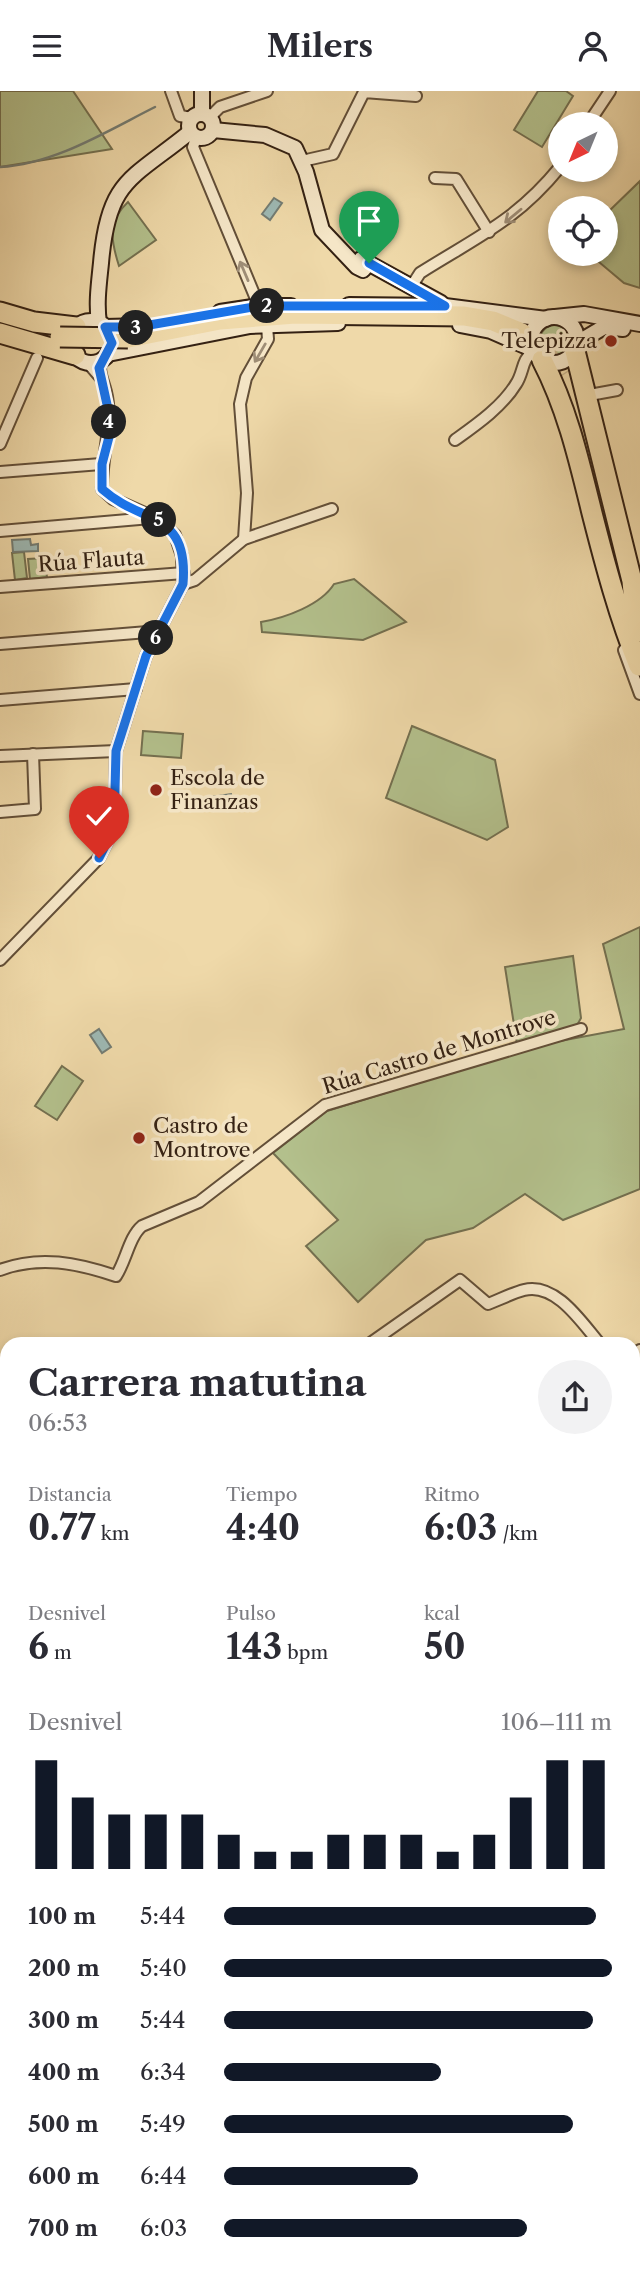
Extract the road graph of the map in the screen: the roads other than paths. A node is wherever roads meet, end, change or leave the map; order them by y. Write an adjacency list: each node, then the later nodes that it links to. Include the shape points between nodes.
1 (171, 91): 7 (street, via 180,116)
2 (202, 91): 7 (main road)
3 (267, 91): 7 (street, via 220,107)
4 (610, 91): 6 (street)
5 (415, 96): 8 (street, via 364,92 333,154)
6 (596, 112)
7 (201, 125): 8 (main road, via 281,140 295,148); 13 (street, one-way to 7, via 193,147); 20 (main road, via 145,166 114,199 105,223 97,305)
8 (302, 161): 12 (main road, via 322,230 330,240 357,267 363,270 369,263)
9 (435, 178): 11 (street, via 456,179)
10 (548, 182): 11 (street, one-way to 11)
11 (489, 232): 12 (street, via 420,273)
12 (411, 286): 14 (main road)
13 (259, 306): 14 (main road); 20 (main road, via 138,327)
14 (445, 306): 16 (main road)
15 (0, 312): 20 (highway)
16 (550, 318): 18 (main road, via 584,314); 23 (main road, via 571,325); 24 (main road, via 533,331)
17 (0, 321): 20 (highway)
18 (640, 324)
19 (267, 326): 24 (main road, via 451,324 491,331); 26 (main road, via 215,332); 37 (street, one-way to 37, via 268,339 246,378 240,404 247,493)
20 (85, 327): 24 (highway, bridge, via 128,338 220,320 295,314 464,316 493,321); 26 (main road, via 71,338); 26 (main road, via 112,343)
21 (0, 333): 26 (highway)
22 (640, 333): 23 (main road, via 604,327)
23 (576, 347): 24 (main road, via 564,361 549,363); 29 (highway)
24 (532, 348): 30 (street, via 516,384 482,420); 38 (highway, via 555,386)
25 (37, 358): 31 (street)
26 (93, 358): 32 (street, via 108,409 109,437)
27 (562, 376): 38 (highway)
28 (617, 390): 29 (street)
29 (584, 396): 38 (highway)
30 (455, 440)
31 (0, 444)
32 (102, 464): 33 (street); 35 (street, via 102,489 113,499)
33 (0, 472)
34 (332, 509): 37 (street)
35 (156, 518): 36 (street); 39 (street, via 175,535 183,556)
36 (0, 531)
37 (244, 539): 39 (street, via 194,580)
38 (622, 560): 41 (highway); 41 (highway); 44 (highway); 46 (street, via 609,597)
39 (184, 579): 40 (street, Rúa Flauta); 42 (street)
40 (0, 587)
41 (637, 600)
42 (160, 631): 43 (street); 45 (street)
43 (0, 644)
44 (639, 668)
45 (136, 689): 47 (street); 48 (street)
46 (640, 694)
47 (0, 700)
48 (116, 751): 49 (street); 52 (street, via 114,828 99,858)
49 (33, 754): 50 (street); 51 (street, via 35,809)
50 (0, 756)
51 (0, 812)
52 (0, 960)
53 (581, 1029): 54 (street, Rúa Castro de Montrove, via 325,1105 199,1202 136,1232 116,1276 54,1261)
54 (0, 1271)
55 (379, 1337): 56 (street, via 460,1280 488,1304 526,1289 546,1291)
56 (594, 1337)

